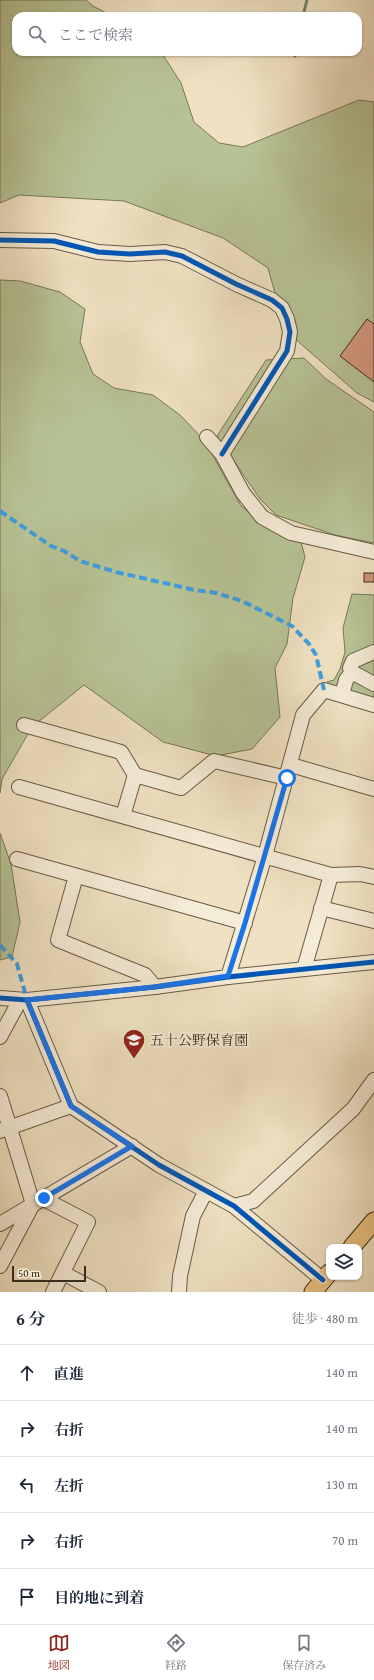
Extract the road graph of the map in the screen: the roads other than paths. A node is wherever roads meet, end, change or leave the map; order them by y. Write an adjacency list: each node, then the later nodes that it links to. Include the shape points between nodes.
1 (0, 240): 3 (street, via 54,241 98,252 165,252 182,256 272,300 282,308 290,332 287,351)
2 (207, 437): 3 (street)
3 (222, 454): 4 (street, via 243,493 262,517 291,533)
4 (374, 552)
5 (374, 652): 6 (street, via 353,661 350,668)
6 (352, 672): 7 (street); 8 (street, via 346,680)
7 (374, 684)
8 (342, 695): 9 (street); 11 (street, via 324,690 303,715)
9 (374, 705)
10 (24, 725): 12 (street, via 121,752)
11 (289, 772): 12 (street, via 214,761 181,788); 14 (street); 16 (street)
12 (135, 775): 15 (street)
13 (19, 787): 15 (street)
14 (374, 789)
15 (123, 816): 16 (street)
16 (265, 856): 18 (street); 23 (street)
17 (18, 859): 19 (street)
18 (331, 875): 20 (street, via 360,874); 21 (street)
19 (76, 876): 23 (street); 27 (street, via 58,940 145,975)
20 (374, 877)
21 (321, 908): 22 (street); 25 (street)
22 (374, 921)
23 (245, 923): 26 (street)
24 (374, 962): 25 (street)
25 (304, 969): 26 (street)
26 (228, 976): 27 (street)
27 (154, 987): 29 (street)
28 (0, 998): 29 (street)
29 (23, 1000): 30 (street); 33 (street)
30 (0, 1037)
31 (374, 1080): 38 (street, via 353,1109 254,1201)
32 (0, 1096): 34 (street)
33 (71, 1106): 34 (street); 35 (street)
34 (5, 1129): 37 (street)
35 (132, 1146): 36 (street, via 159,1165); 37 (street)
36 (206, 1191): 38 (street); 47 (street, via 193,1216)
37 (38, 1201): 40 (street); 42 (street); 43 (street, via 88,1222)
38 (234, 1206): 44 (street)
39 (374, 1221): 41 (main road)
40 (0, 1224)
41 (355, 1244)
42 (0, 1266)
43 (63, 1273): 45 (street); 46 (street)
44 (322, 1282)
45 (53, 1292)
46 (99, 1292)
47 (179, 1292)

